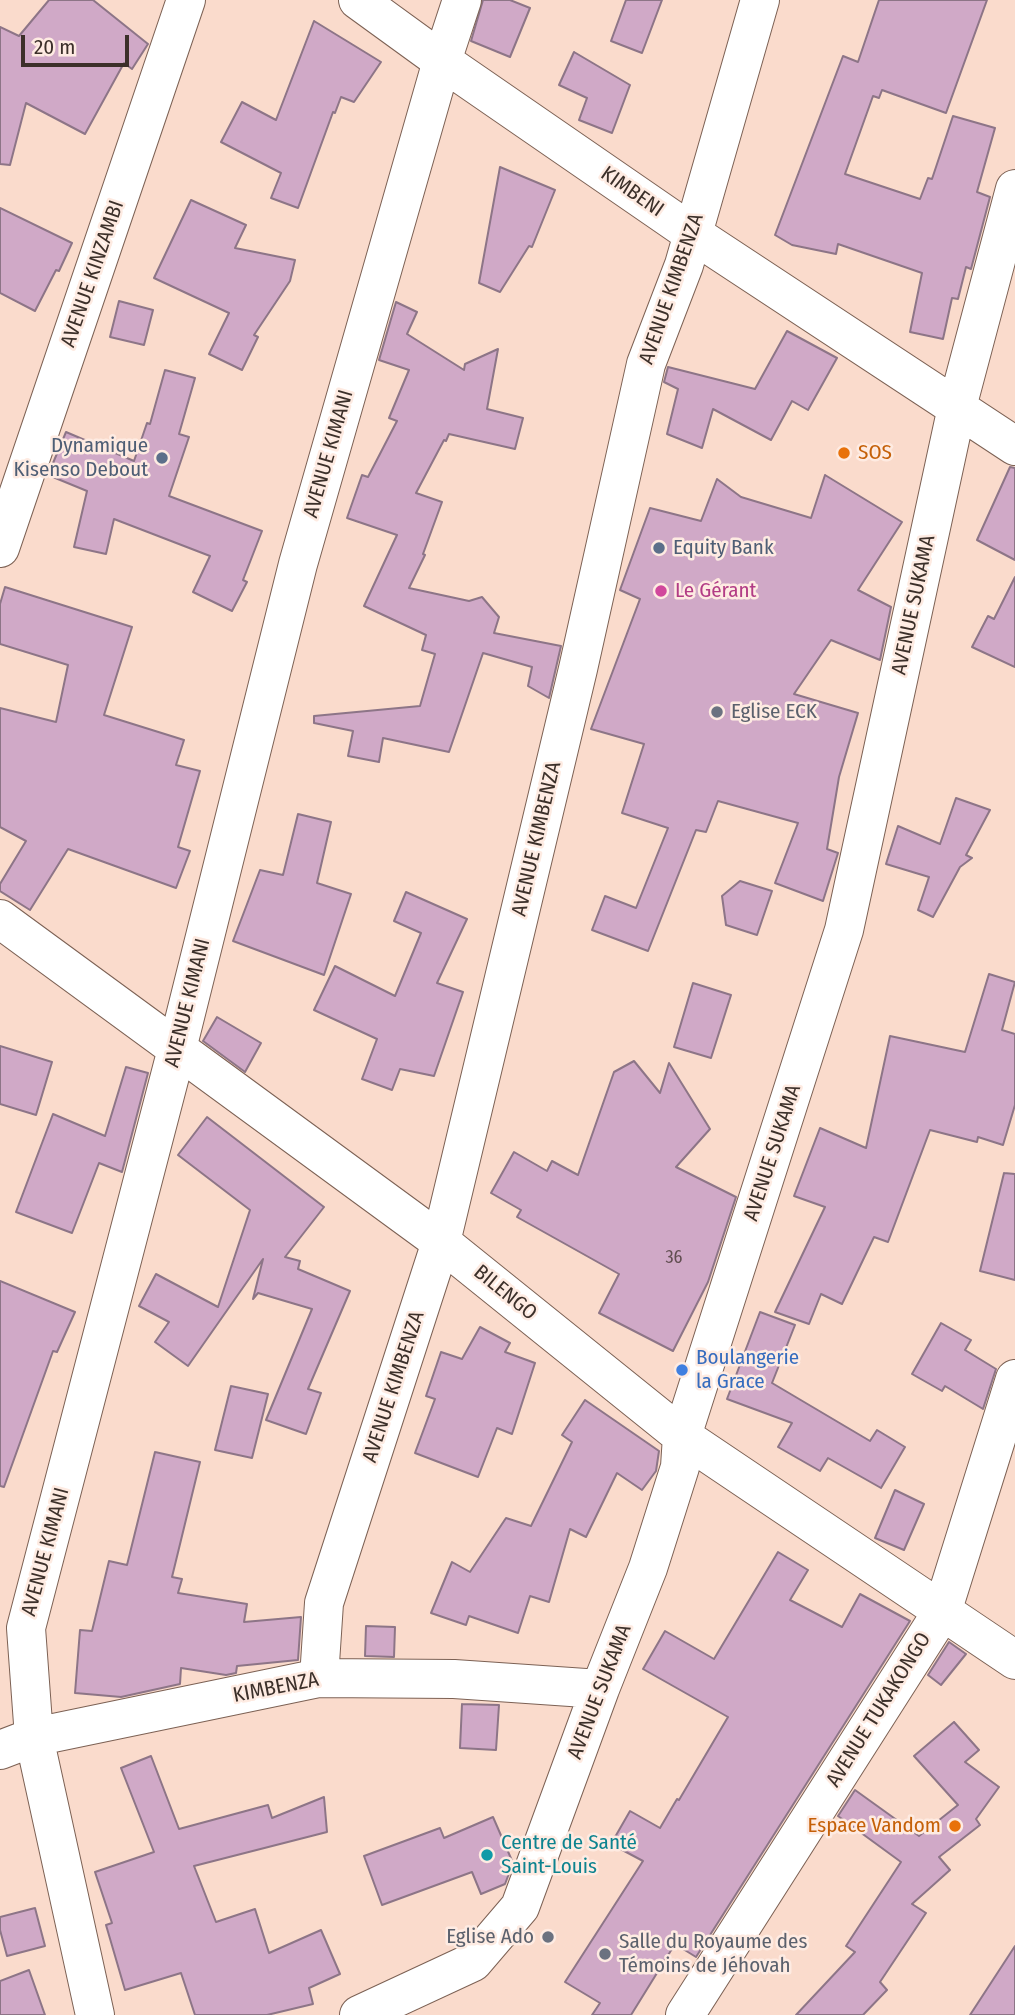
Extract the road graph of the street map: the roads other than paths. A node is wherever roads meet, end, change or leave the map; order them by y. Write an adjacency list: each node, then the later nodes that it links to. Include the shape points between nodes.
1 (186, 0): 10 (street, AVENUE KINZAMBI)
2 (358, 0): 5 (street, KIMBENI)
3 (462, 0): 5 (street, AVENUE KIMANI)
4 (760, 0): 7 (street, AVENUE KIMBENZA)
5 (442, 61): 7 (street, KIMBENI); 12 (street, AVENUE KIMANI, via 298,564)
6 (1015, 189): 8 (street, AVENUE SUKAMA)
7 (693, 234): 8 (street, KIMBENI); 13 (street, AVENUE KIMBENZA, via 646,364)
8 (957, 407): 9 (street, KIMBENI); 15 (street, AVENUE SUKAMA, via 844,930)
9 (1015, 446)
10 (0, 548)
11 (0, 919): 12 (street, BILENGO)
12 (177, 1048): 13 (street, BILENGO); 20 (street, AVENUE KIMANI, via 26,1628)
13 (441, 1242): 15 (street, BILENGO); 18 (street, AVENUE KIMBENZA, via 324,1603)
14 (1015, 1379): 16 (street, AVENUE TUKAKONGO)
15 (682, 1436): 16 (street, BILENGO); 19 (street, AVENUE SUKAMA, via 680,1467 648,1568)
16 (942, 1612): 17 (street, BILENGO); 23 (street, AVENUE TUKAKONGO)
17 (1015, 1660)
18 (319, 1678): 19 (street, KIMBENZA, via 454,1679); 20 (street, KIMBENZA)
19 (600, 1689): 22 (street, AVENUE SUKAMA, via 520,1907 473,1962)
20 (17, 1744): 21 (street, AVENUE KIMANI)
21 (95, 2015)
22 (359, 2015)
23 (685, 2015)

